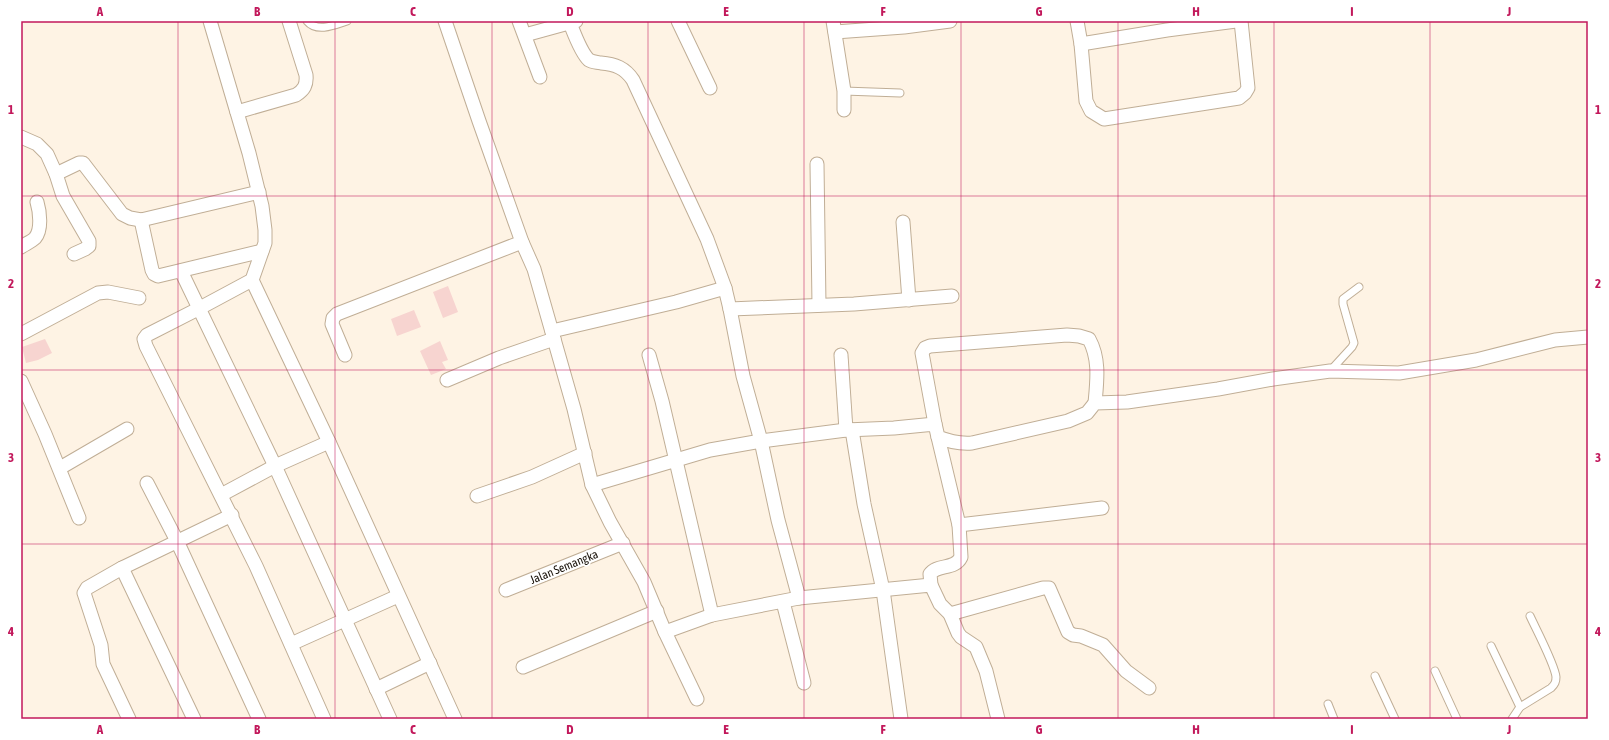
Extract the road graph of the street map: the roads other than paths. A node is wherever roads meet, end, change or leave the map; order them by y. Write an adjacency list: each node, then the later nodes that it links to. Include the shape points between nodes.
1 (210, 21): 22 (street)
2 (289, 21): 22 (street, via 307,84 296,95)
3 (307, 21): 4 (lane, via 315,27)
4 (347, 21)
5 (445, 21): 30 (street)
6 (519, 21): 15 (street)
7 (678, 21): 18 (street)
8 (950, 21): 14 (street, via 904,27)
9 (1077, 21): 16 (street)
10 (1236, 21): 13 (street)
11 (1241, 21): 16 (street, via 1248,88 1239,98 1104,119 1091,111 1086,101)
12 (573, 22): 15 (street); 37 (street, via 587,59 621,68 628,72 633,80 707,239)
13 (1166, 25): 16 (street)
14 (834, 27): 19 (street)
15 (525, 35): 17 (street)
16 (1081, 44)
17 (540, 76)
18 (710, 88)
19 (844, 91): 20 (lane); 21 (street)
20 (900, 93)
21 (844, 110)
22 (237, 112): 26 (street)
23 (21, 137): 25 (street, via 42,148)
24 (817, 164): 41 (street)
25 (56, 174): 28 (street, via 79,163 83,164 122,214); 33 (street, via 63,196 89,241 89,246)
26 (259, 192): 28 (street); 32 (street, via 265,230)
27 (37, 202): 31 (street, via 38,233)
28 (141, 220): 34 (street, via 154,274 158,276)
29 (903, 222): 40 (street)
30 (522, 242): 45 (street, via 534,270); 47 (street, via 337,314 332,324)
31 (21, 247)
32 (262, 252): 34 (street); 35 (street)
33 (74, 254)
34 (181, 272): 43 (street)
35 (252, 280): 43 (street); 59 (street)
36 (1359, 287): 50 (lane, via 1343,299 1354,343)
37 (725, 288): 42 (street); 45 (street)
38 (952, 296): 40 (street)
39 (139, 298): 44 (street, via 108,292 98,293)
40 (909, 300): 41 (street)
41 (819, 305): 42 (street)
42 (730, 309): 58 (street, via 743,376)
43 (198, 310): 62 (street); 66 (street, via 173,321 144,339)
44 (21, 334)
45 (553, 335): 51 (street); 60 (street)
46 (1588, 337): 50 (street, via 1555,340 1476,360 1399,372)
47 (345, 355)
48 (649, 355): 61 (street)
49 (841, 355): 56 (street)
50 (1330, 371): 53 (street, via 1142,400)
51 (448, 380)
52 (21, 381): 63 (street)
53 (1096, 403): 54 (street, via 1095,349 1089,340 1079,336 930,346 922,353); 57 (street, via 1087,413 1068,421 972,443 961,444)
54 (935, 424): 56 (street); 57 (street)
55 (127, 429): 63 (street)
56 (849, 430): 58 (street); 77 (street)
57 (938, 437): 71 (street)
58 (761, 441): 61 (street, via 710,450); 79 (street, via 778,520)
59 (329, 442): 62 (street); 78 (street)
60 (585, 453): 65 (street); 67 (street, via 532,477)
61 (676, 460): 65 (street); 83 (street)
62 (276, 466): 66 (street); 85 (street)
63 (60, 468): 70 (street)
64 (147, 483): 72 (street)
65 (592, 485): 73 (street)
66 (221, 495): 69 (street)
67 (477, 496)
68 (1102, 508): 71 (street)
69 (232, 515): 72 (street); 87 (street)
70 (79, 518)
71 (959, 525): 75 (street, via 961,557 954,565 932,571)
72 (177, 541): 74 (street); 101 (street)
73 (623, 543): 76 (street, Jalan Semangka); 81 (street)
74 (122, 568): 99 (street, via 87,588 84,593 101,645 103,664); 100 (street)
75 (931, 585): 77 (street); 82 (street, via 940,604)
76 (506, 590)
77 (882, 590): 79 (street); 105 (street)
78 (398, 596): 85 (street); 89 (street)
79 (799, 598): 80 (street)
80 (783, 602): 83 (street); 93 (street)
81 (657, 611): 86 (street); 90 (street)
82 (950, 614): 94 (street, via 1049,588 1068,632 1103,645 1126,671); 106 (street, via 958,633 976,646 986,671)
83 (712, 615): 86 (street)
84 (1530, 616): 98 (lane, via 1556,676 1555,684 1551,688)
85 (345, 620): 87 (street); 95 (street)
86 (665, 632): 96 (street)
87 (291, 644): 102 (street)
88 (1491, 646): 98 (lane)
89 (430, 663): 95 (street); 104 (street)
90 (523, 667)
91 (1435, 671): 109 (lane)
92 (1375, 676): 108 (lane)
93 (804, 683)
94 (1149, 688)
95 (376, 689): 103 (street)
96 (697, 699)
97 (1328, 704): 107 (lane)
98 (1520, 707): 110 (lane)
99 (129, 719)
100 (194, 719)
101 (259, 719)
102 (324, 719)
103 (390, 719)
104 (454, 719)
105 (901, 719)
106 (998, 719)
107 (1334, 719)
108 (1395, 719)
109 (1457, 719)
110 (1512, 719)

